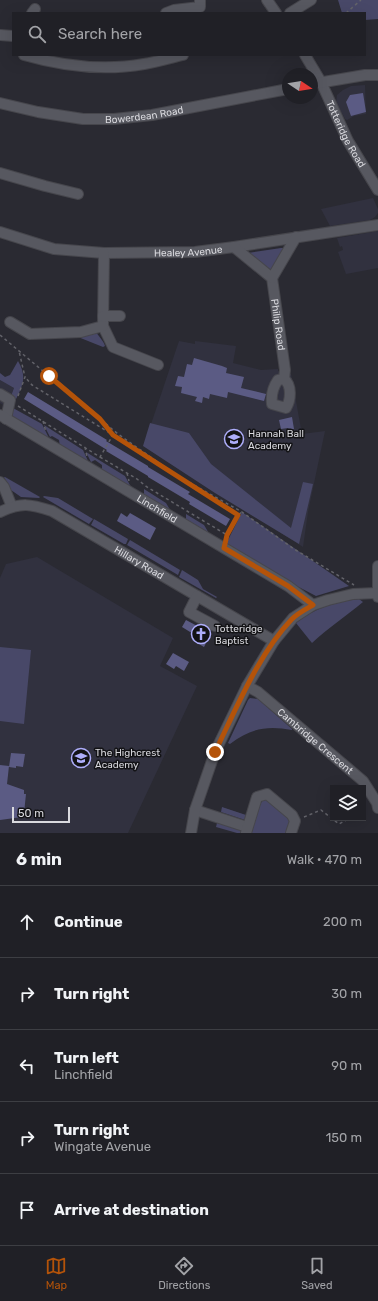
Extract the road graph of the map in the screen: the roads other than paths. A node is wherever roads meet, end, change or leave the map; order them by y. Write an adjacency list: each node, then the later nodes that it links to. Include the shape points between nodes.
1 (200, 0): 4 (street, via 200,7)
2 (267, 0): 5 (street)
3 (310, 0): 6 (street)
4 (169, 12)
5 (275, 12)
6 (292, 12)
7 (0, 35): 8 (street)
8 (12, 36)
9 (28, 56): 10 (street, via 49,62 106,67 143,64)
10 (179, 56)
11 (305, 56): 12 (street, Totteridge Road)
12 (310, 68)
13 (378, 75): 14 (street)
14 (318, 83)
15 (318, 87): 19 (street, Totteridge Road)
16 (282, 90): 17 (street, Bowerdean Road, via 152,116 114,119 83,119)
17 (0, 103)
18 (0, 173): 20 (street)
19 (378, 190)
20 (78, 194)
21 (378, 225): 23 (street, Healey Avenue)
22 (0, 232): 25 (street, Healey Avenue, via 54,249)
23 (296, 237): 24 (street, Healey Avenue); 26 (street)
24 (234, 247): 25 (street, Healey Avenue, via 195,252); 26 (street)
25 (104, 253): 28 (street)
26 (272, 278): 31 (street, Philip Road)
27 (120, 316): 28 (street)
28 (103, 321): 29 (street, via 81,332 30,334); 30 (street, via 113,347)
29 (10, 322)
30 (158, 365)
31 (284, 375)
32 (0, 394): 33 (street, via 10,400)
33 (3, 417): 40 (street, Linchfield, via 288,586)
34 (0, 482): 35 (street)
35 (12, 507): 36 (street, Hillary Road); 39 (street, Hillary Road, via 32,504 52,511)
36 (0, 512)
37 (378, 566): 38 (street)
38 (376, 595): 40 (street, via 353,594)
39 (196, 596): 41 (street, via 189,612); 42 (street, Hillary Road)
40 (313, 605): 42 (street, via 293,618)
41 (215, 626)
42 (274, 641): 43 (street)
43 (247, 686): 44 (street, Cambridge Crescent, via 258,692 363,781); 45 (street, via 215,752)
44 (378, 804)
45 (195, 810): 46 (street); 47 (street)
46 (247, 830): 48 (street, via 257,797 267,794 292,815 295,821)
47 (191, 833)
48 (291, 833)

